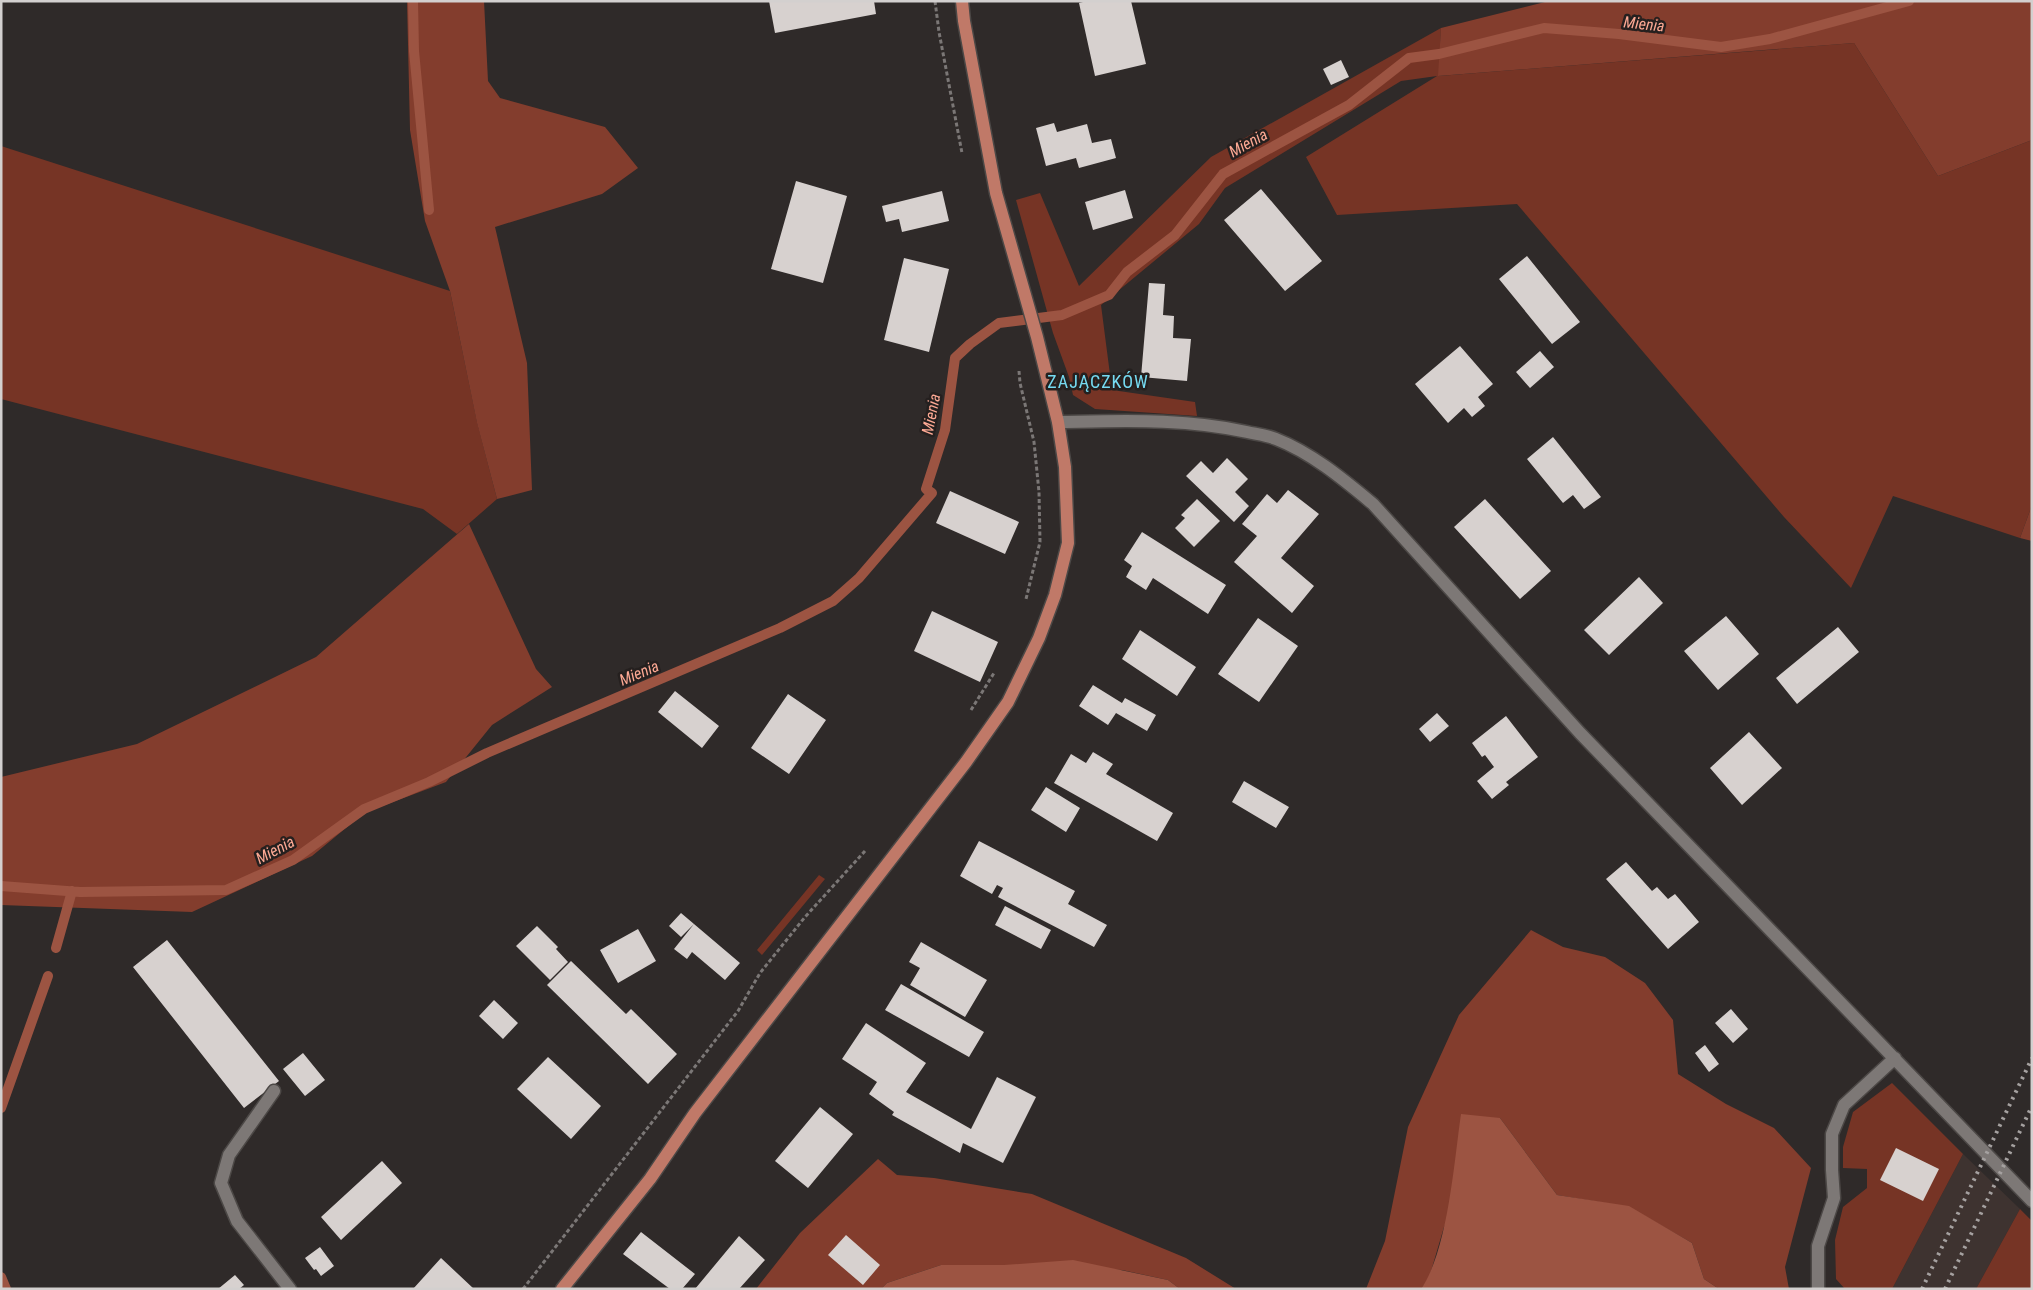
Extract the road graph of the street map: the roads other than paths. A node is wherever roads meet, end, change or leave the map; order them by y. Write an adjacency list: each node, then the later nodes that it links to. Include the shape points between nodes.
1 (962, 1): 2 (main road, via 996,193)
2 (1058, 422): 3 (street, via 1188,422 1234,429 1276,438 1343,478 1373,504 1580,733); 7 (main road, via 1065,466 1068,543 1055,595 1039,638 1008,702 949,785 695,1113 650,1179)
3 (1895, 1058): 5 (street); 8 (street, via 1844,1104 1832,1134 1834,1198 1818,1246)
4 (274, 1091): 6 (street, via 229,1155 221,1183 238,1221)
5 (2032, 1201)
6 (290, 1289)
7 (562, 1289)
8 (1818, 1289)

